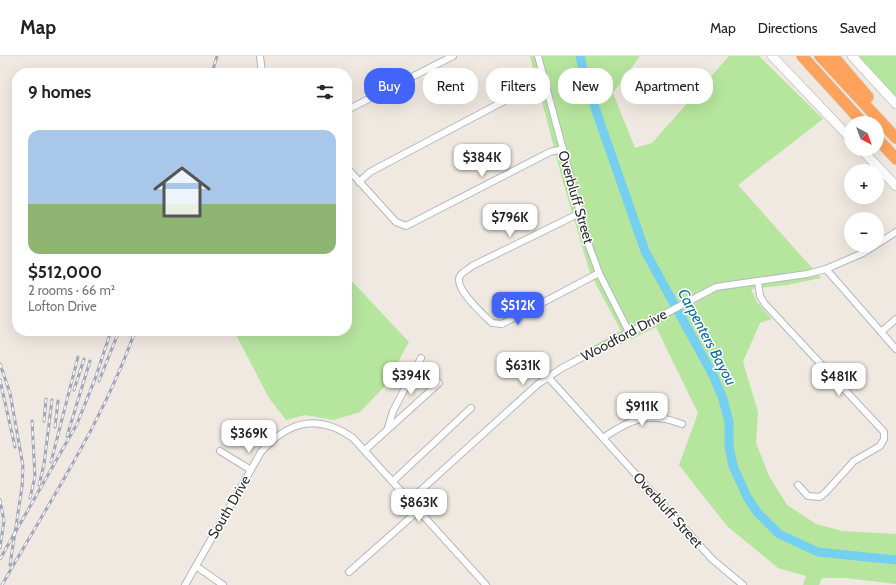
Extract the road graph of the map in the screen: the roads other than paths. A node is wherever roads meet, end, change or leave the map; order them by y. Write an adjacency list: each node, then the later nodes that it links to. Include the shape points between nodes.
1 (260, 56): 9 (street)
2 (453, 56): 14 (street)
3 (538, 56): 10 (street, Overbluff Street)
4 (772, 56): 17 (main road)
5 (801, 56): 15 (highway)
6 (820, 56): 18 (highway)
7 (833, 56): 16 (highway)
8 (852, 56): 13 (main road)
9 (261, 68)
10 (541, 68)
11 (550, 100): 20 (street, Overbluff Street)
12 (498, 104): 24 (street, via 370,172)
13 (896, 104)
14 (352, 107)
15 (858, 116)
16 (896, 129)
17 (844, 132)
18 (896, 138)
19 (884, 146): 22 (highway)
20 (563, 149): 24 (street, via 550,152 404,226 396,222); 26 (street, Overbluff Street)
21 (868, 156): 25 (main road)
22 (896, 159)
23 (352, 174): 24 (street)
24 (359, 182)
25 (896, 186)
26 (580, 213): 29 (street, Overbluff Street); 29 (street, via 472,266 460,275 458,280 462,291 492,323 497,325)
27 (896, 232): 28 (street, Woodford Drive, via 880,244)
28 (826, 270): 30 (street, Woodford Drive); 33 (street)
29 (599, 274): 32 (street, Overbluff Street)
30 (758, 281): 32 (street, Woodford Drive, via 716,287); 46 (street, via 760,296 765,304 884,432 884,440 880,446 854,461 820,497 808,496)
31 (896, 319): 33 (street)
32 (629, 332): 36 (street, Woodford Drive)
33 (881, 332): 34 (street)
34 (896, 349)
35 (421, 358): 40 (street, via 392,410)
36 (548, 377): 41 (street, Overbluff Street); 47 (street, Woodford Drive)
37 (439, 383): 40 (street)
38 (472, 408): 45 (street)
39 (682, 424): 41 (street, via 665,418 640,418)
40 (388, 428): 42 (street)
41 (603, 438): 54 (street, Overbluff Street, via 712,559)
42 (365, 450): 44 (street, South Drive, via 340,429 322,424 306,424 289,428 276,436 261,452); 45 (street, South Drive)
43 (220, 451): 44 (street)
44 (251, 470): 49 (street, South Drive)
45 (393, 481): 47 (street, South Drive)
46 (798, 485)
47 (410, 500): 48 (street, South Drive)
48 (420, 510): 50 (street); 53 (street, South Drive)
49 (196, 566): 51 (street, South Drive); 52 (street)
50 (349, 572)
51 (185, 585)
52 (223, 585)
53 (486, 585)
54 (743, 585)

